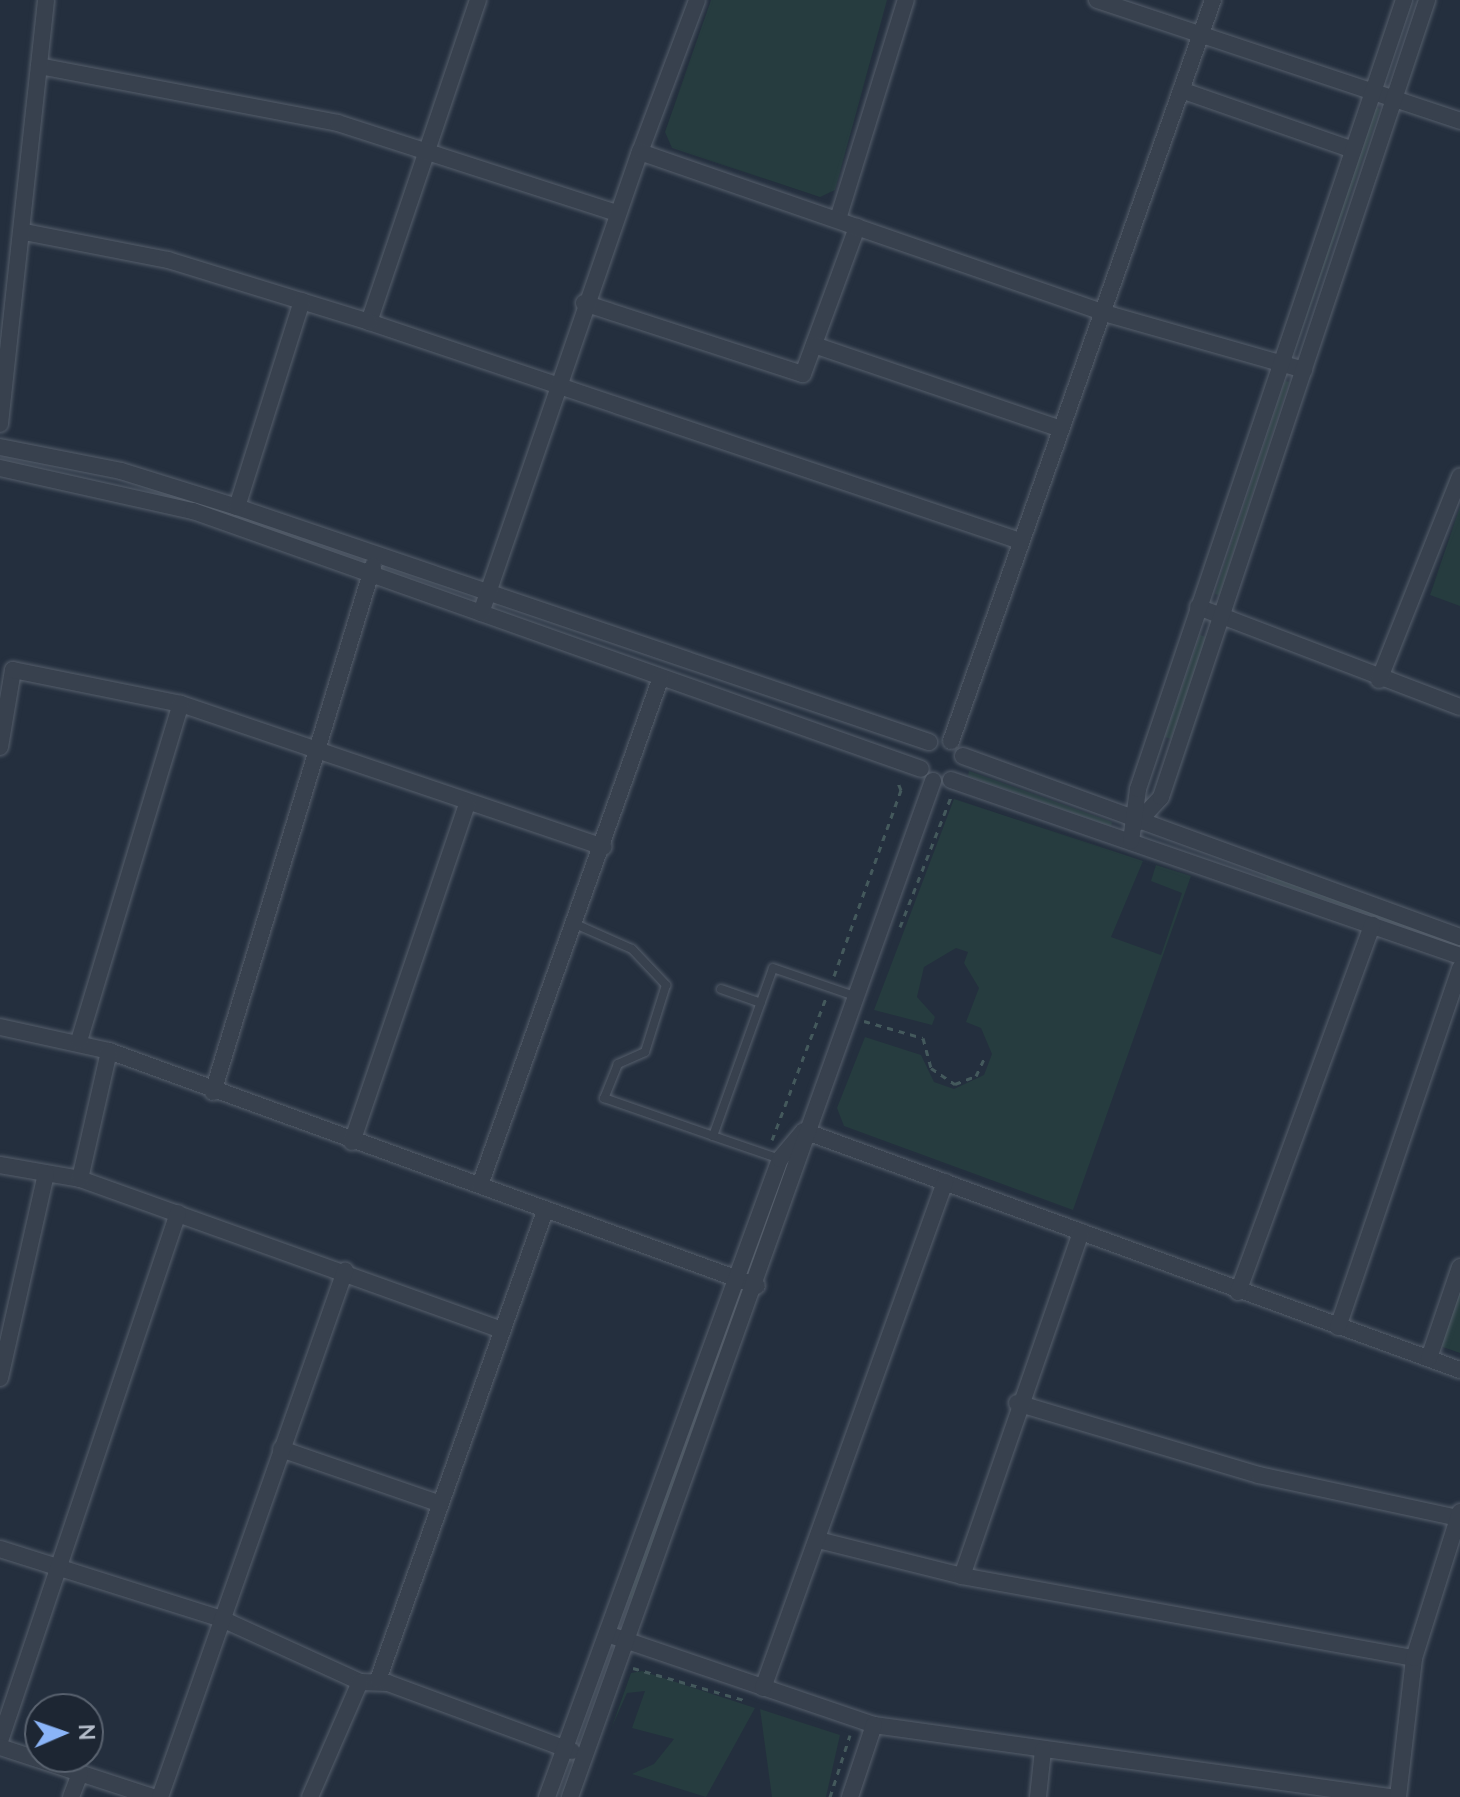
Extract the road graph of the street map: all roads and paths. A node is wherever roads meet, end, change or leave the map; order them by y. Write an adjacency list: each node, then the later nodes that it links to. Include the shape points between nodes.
1 (46, 0): 10 (street)
2 (478, 0): 15 (street)
3 (697, 0): 17 (street)
4 (906, 0): 19 (street)
5 (1097, 0): 9 (street)
6 (1213, 0): 9 (street)
7 (1404, 0): 11 (street)
8 (1427, 0): 13 (street)
9 (1201, 34): 11 (street); 12 (street)
10 (39, 66): 15 (street, via 243,100); 21 (street)
11 (1374, 89): 13 (street); 16 (street)
12 (1181, 90): 16 (street); 24 (street)
13 (1394, 97): 14 (street); 28 (street)
14 (1460, 121)
15 (429, 150): 18 (street); 25 (street)
16 (1353, 150): 27 (street)
17 (640, 152): 18 (street); 19 (street)
18 (614, 212): 23 (street)
19 (838, 219): 20 (street)
20 (857, 227): 24 (street); 26 (street)
21 (24, 232): 22 (street, via 168,260); 30 (street)
22 (302, 301): 25 (street); 35 (street)
23 (584, 303): 26 (street, via 803,374); 29 (street)
24 (1104, 313): 27 (street); 31 (street)
25 (369, 322): 29 (street)
26 (814, 345): 31 (street)
27 (1282, 363): 28 (street); 40 (street)
28 (1304, 370): 42 (street)
29 (554, 390): 36 (street); 39 (street)
30 (0, 424)
31 (1061, 429): 36 (street)
32 (0, 447): 35 (street, via 121,471)
33 (0, 468): 38 (street, via 138,494)
34 (1460, 476): 45 (street)
35 (237, 507): 37 (street)
36 (1020, 541): 49 (street)
37 (377, 556): 38 (street); 39 (street)
38 (370, 575): 41 (street); 53 (street)
39 (488, 593): 41 (street); 50 (street)
40 (1198, 607): 42 (street); 48 (street)
41 (481, 613): 44 (street)
42 (1223, 616): 45 (street); 52 (street)
43 (6, 670): 46 (street); 51 (street)
44 (661, 677): 56 (street); 61 (street)
45 (1379, 680): 47 (street)
46 (181, 704): 53 (street); 78 (street)
47 (1460, 707)
48 (1155, 740): 52 (street); 59 (street, via 1138,789)
49 (951, 741): 50 (street); 54 (street)
50 (929, 742): 56 (street)
51 (0, 747)
52 (1177, 747): 59 (street, via 1161,797)
53 (319, 752): 58 (street); 81 (street)
54 (963, 756): 57 (street); 59 (street)
55 (894, 771): 69 (path, via 901,790)
56 (927, 775): 57 (street); 71 (street)
57 (952, 788): 60 (street); 65 (path)
58 (467, 804): 61 (street); 84 (street)
59 (1137, 823): 60 (street); 62 (street)
60 (1131, 841): 62 (street)
61 (603, 847): 63 (street)
62 (1254, 873): 64 (street); 66 (street)
63 (573, 923): 83 (lane, via 632,949 666,985 645,1052 618,1064 604,1098); 90 (street)
64 (1372, 925): 67 (street); 98 (street)
65 (898, 932)
66 (1460, 937)
67 (1460, 956)
68 (1460, 968): 99 (street)
69 (830, 988): 71 (lane); 72 (lane, via 773,968); 85 (path)
70 (721, 989): 72 (lane)
71 (852, 995): 74 (street)
72 (761, 1003): 83 (lane)
73 (871, 1007): 75 (path)
74 (845, 1015): 75 (path); 82 (street)
75 (865, 1021): 77 (path); 80 (path, via 923,1038 931,1068 955,1084 976,1076)
76 (0, 1027): 78 (street)
77 (860, 1036)
78 (79, 1041): 79 (street)
79 (109, 1051): 81 (street); 88 (street)
80 (984, 1059)
81 (213, 1092): 84 (street)
82 (804, 1131): 85 (street); 89 (street); 97 (street, via 798,1174)
83 (713, 1136): 85 (lane)
84 (352, 1142): 90 (street)
85 (773, 1157): 96 (street)
86 (0, 1165): 87 (street)
87 (46, 1174): 88 (street); 103 (street)
88 (80, 1179): 92 (street)
89 (945, 1182): 93 (street); 108 (street)
90 (480, 1185): 91 (street)
91 (545, 1210): 96 (street); 100 (street)
92 (178, 1213): 95 (street); 110 (street)
93 (1081, 1232): 98 (street); 104 (street)
94 (1460, 1267): 101 (street)
95 (345, 1271): 100 (street); 105 (street)
96 (736, 1279): 97 (street); 113 (street)
97 (757, 1286): 114 (street)
98 (1238, 1292): 99 (street)
99 (1338, 1327): 101 (street)
100 (501, 1330): 106 (street)
101 (1429, 1358): 102 (street)
102 (1460, 1370)
103 (0, 1378)
104 (1017, 1403): 107 (street, via 1259,1475); 111 (street)
105 (281, 1449): 106 (street); 112 (street)
106 (438, 1503): 117 (street)
107 (1459, 1515): 115 (street)
108 (818, 1540): 111 (street); 119 (street)
109 (0, 1549): 110 (street)
110 (59, 1564): 112 (street); 123 (street)
111 (962, 1576): 115 (street)
112 (222, 1619): 118 (street); 131 (street)
113 (607, 1634): 114 (street); 125 (street)
114 (626, 1641): 119 (street); 127 (street)
115 (1414, 1658): 139 (street)
116 (628, 1671): 120 (path, via 654,1670)
117 (378, 1680): 118 (street); 125 (street)
118 (360, 1682): 132 (street)
119 (763, 1688): 121 (street)
120 (760, 1705)
121 (874, 1725): 126 (street); 136 (street)
122 (835, 1730): 135 (path, via 850,1735)
123 (0, 1741)
124 (0, 1747): 128 (street)
125 (565, 1748): 127 (street); 133 (street)
126 (1043, 1750): 137 (street); 138 (street)
127 (585, 1756): 134 (street)
128 (80, 1774): 129 (street); 130 (street)
129 (71, 1797)
130 (153, 1797)
131 (160, 1797)
132 (310, 1797)
133 (547, 1797)
134 (570, 1797)
135 (830, 1797)
136 (850, 1797)
137 (1038, 1797)
138 (1387, 1797)
139 (1398, 1797)

